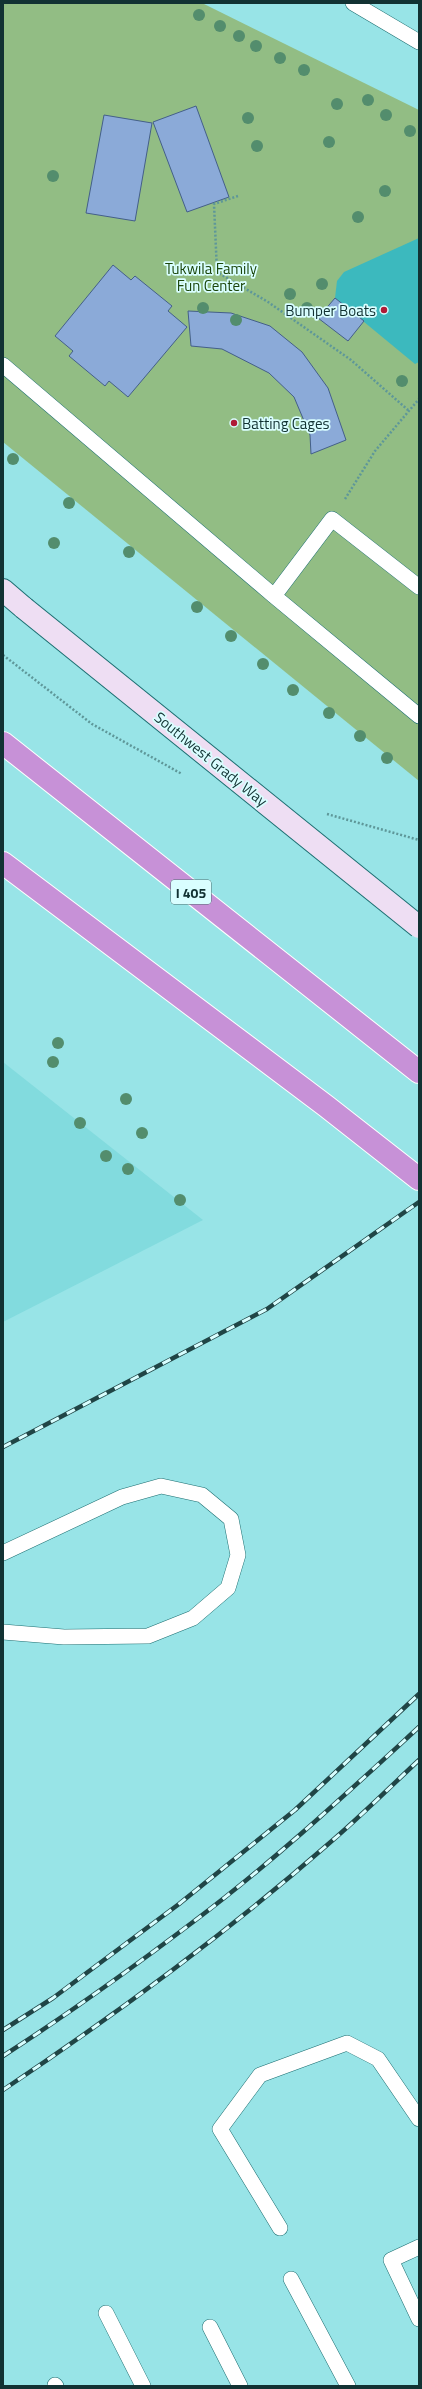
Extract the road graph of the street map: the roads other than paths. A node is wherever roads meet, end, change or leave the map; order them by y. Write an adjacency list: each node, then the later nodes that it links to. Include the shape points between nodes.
1 (353, 3): 2 (lane)
2 (419, 42)
3 (3, 365): 6 (lane)
4 (419, 587): 6 (lane, via 332,519)
5 (3, 590): 10 (main road, Southwest Grady Way, bridge)
6 (274, 596): 7 (lane)
7 (419, 716)
8 (3, 744): 11 (highway, I 405)
9 (3, 863): 12 (highway)
10 (419, 927)
11 (419, 1072)
12 (419, 1179)
13 (3, 1552): 14 (lane, via 122,1497 161,1486 202,1495 231,1519 238,1555 228,1588 193,1618 148,1636 64,1637)
14 (3, 1632)
15 (419, 2119): 16 (lane, via 378,2059 347,2043 260,2076 220,2129)
16 (280, 2228)
17 (419, 2247): 20 (lane, via 391,2260)
18 (291, 2279): 24 (lane)
19 (106, 2313): 22 (lane)
20 (419, 2319)
21 (210, 2327): 23 (lane)
22 (143, 2386)
23 (240, 2386)
24 (348, 2386)

